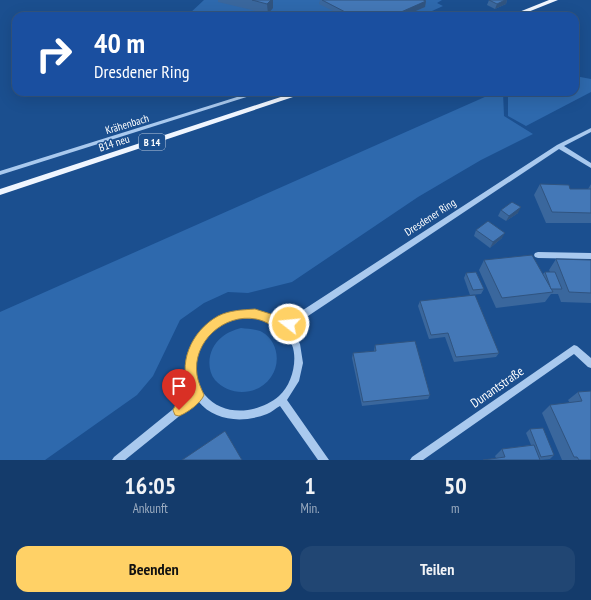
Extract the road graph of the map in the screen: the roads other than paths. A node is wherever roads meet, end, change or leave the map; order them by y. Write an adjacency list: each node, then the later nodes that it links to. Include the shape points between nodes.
1 (556, 0): 2 (main road)
2 (523, 12)
3 (246, 96): 8 (street, Krähenbach)
4 (292, 96): 9 (main road, B14 neu / B 14)
5 (591, 130): 6 (street, Dresdener Ring)
6 (559, 146): 7 (street); 12 (street, Dresdener Ring)
7 (591, 166)
8 (0, 173)
9 (0, 192)
10 (538, 255): 11 (street)
11 (591, 256)
12 (284, 326): 14 (street, via 270,318 244,314 223,319 209,329 198,342 191,358 191,374); 15 (street, via 294,339 299,361 294,385)
13 (591, 364): 18 (street, Dunantstraße, via 574,349)
14 (198, 395): 15 (street, via 214,408 232,416 252,415 270,409); 16 (street)
15 (282, 400): 17 (street)
16 (117, 460)
17 (324, 460)
18 (415, 460)

